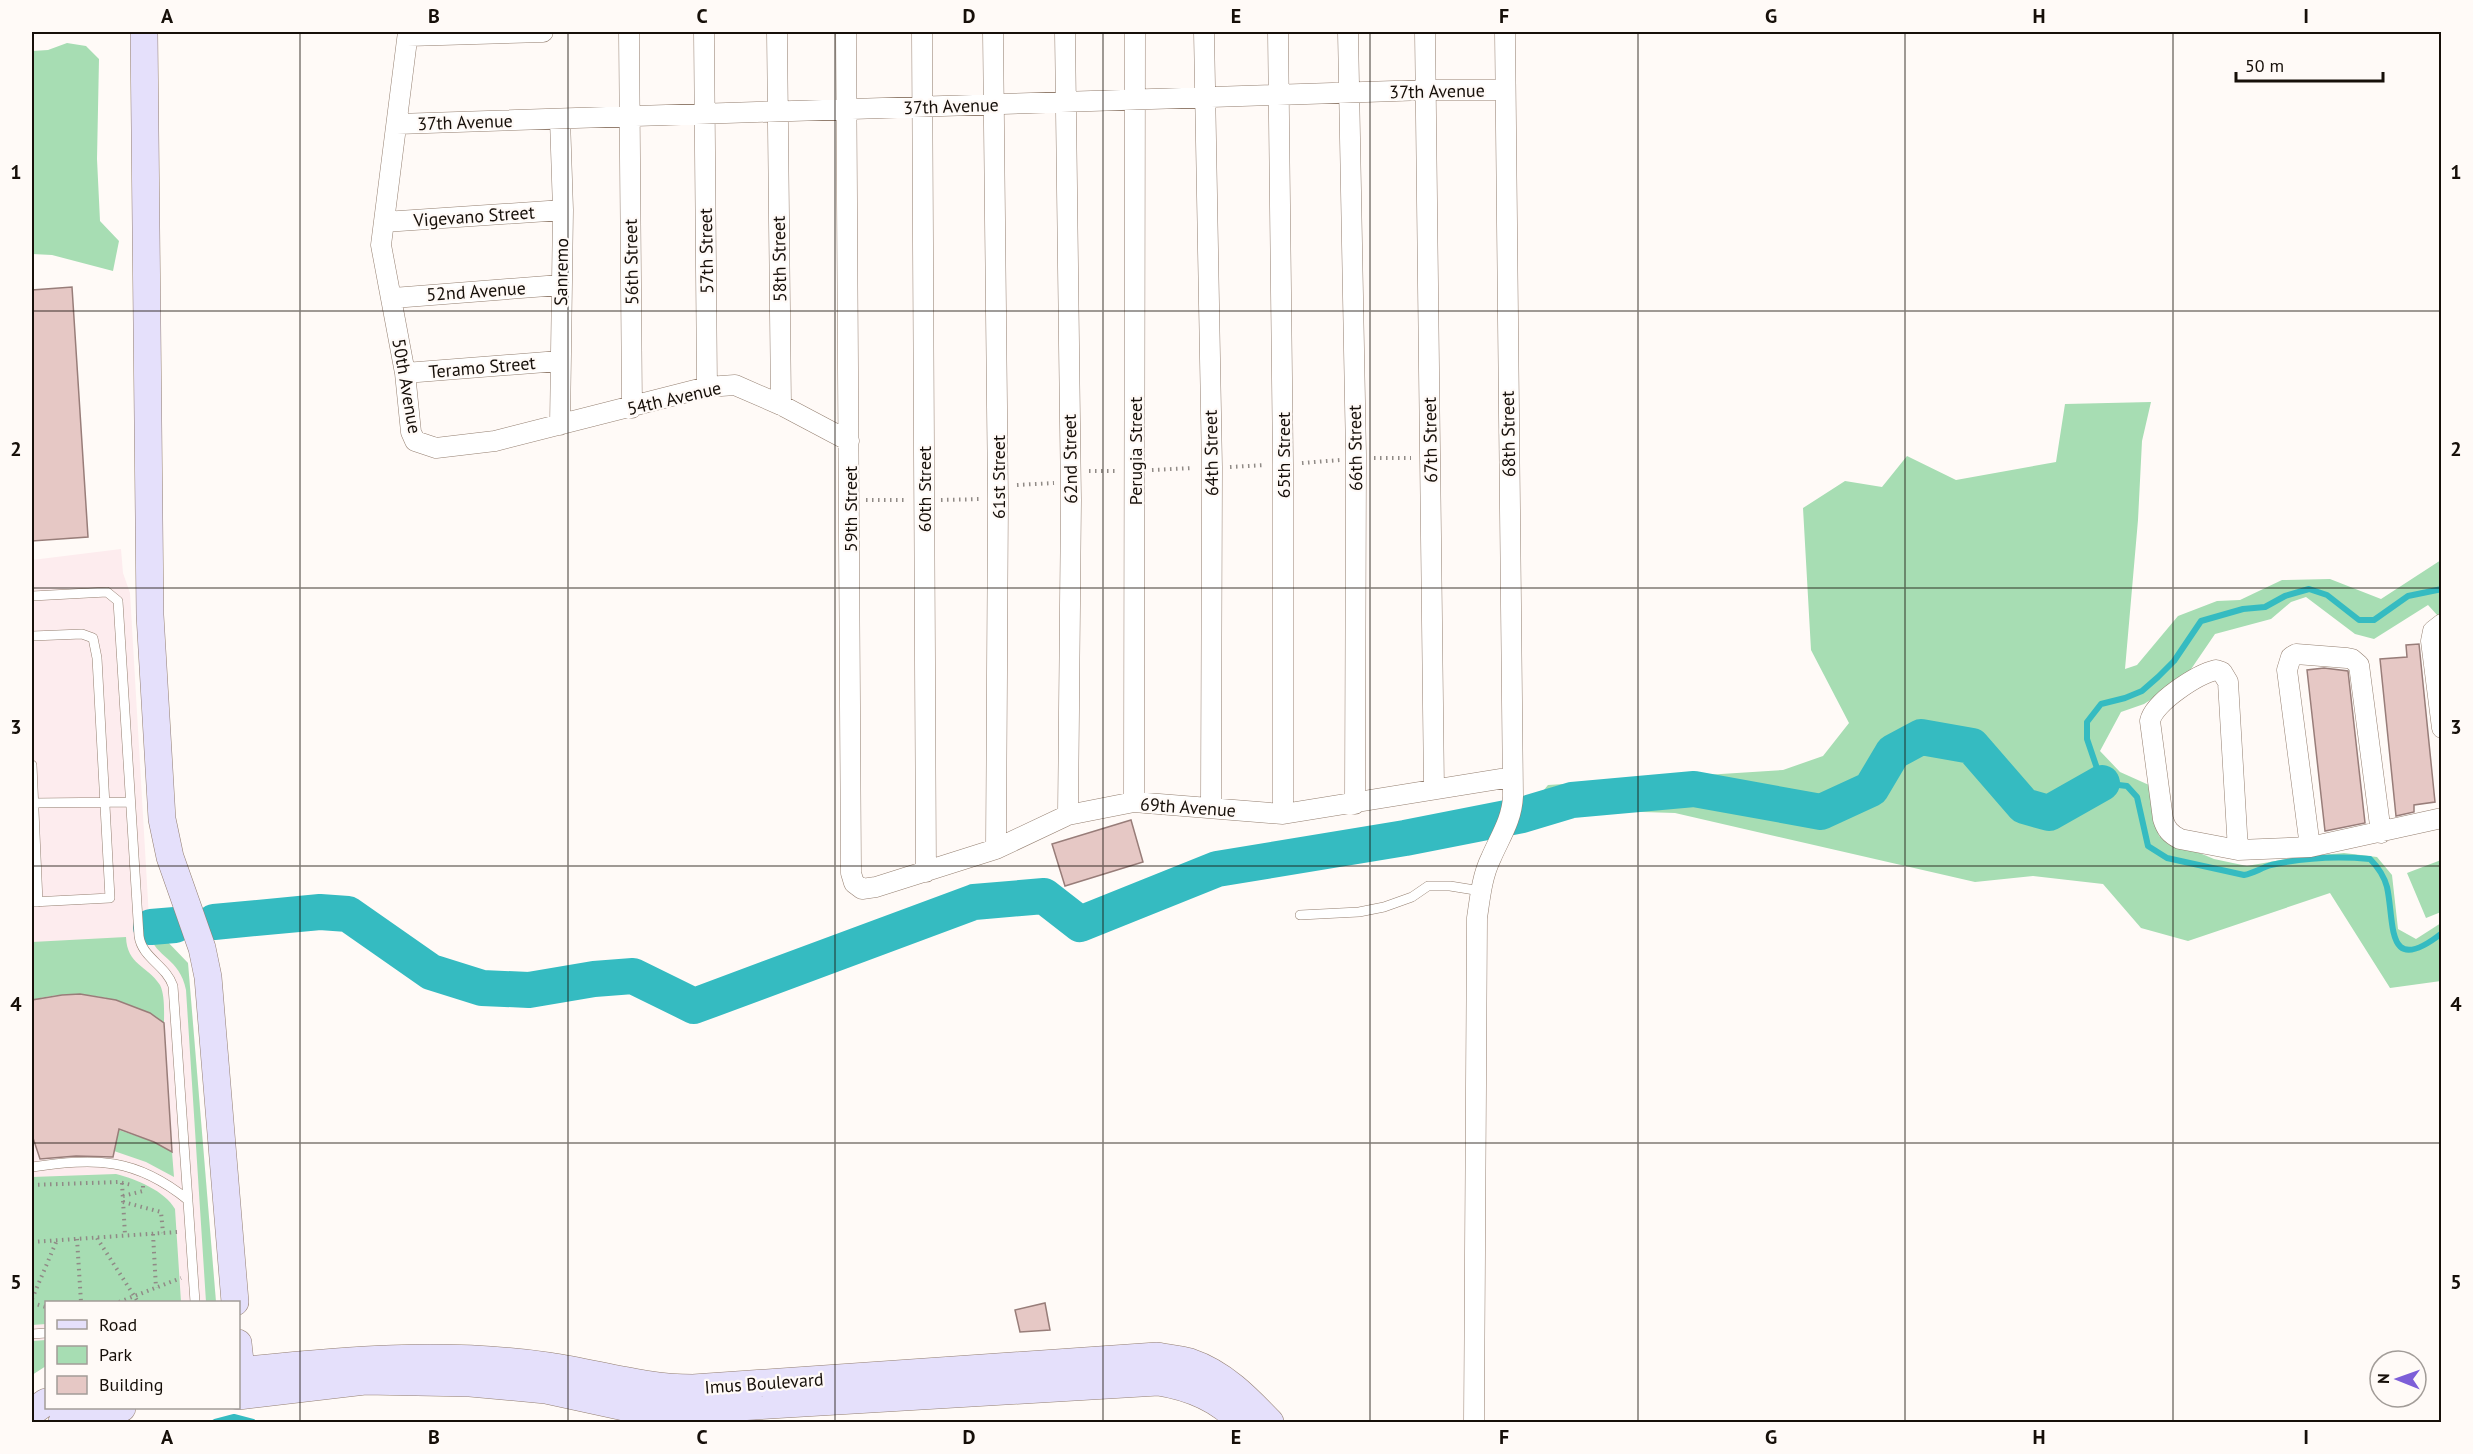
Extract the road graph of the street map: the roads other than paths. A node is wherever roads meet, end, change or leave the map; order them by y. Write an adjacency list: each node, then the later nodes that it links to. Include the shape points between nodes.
1 (144, 32): 71 (main road, via 149,594 162,819 208,977)
2 (543, 32): 16 (street)
3 (628, 32): 29 (street, 56th Street)
4 (704, 32): 28 (street, 57th Street)
5 (777, 32): 27 (street, 58th Street)
6 (846, 32): 26 (street, 59th Street)
7 (922, 32): 25 (street, 60th Street)
8 (993, 32): 24 (street, 61st Street)
9 (1065, 32): 23 (street, 62nd Street)
10 (1134, 32): 22 (street, Perugia Street)
11 (1204, 32): 21 (street, 64th Street)
12 (1278, 32): 20 (street, 65th Street)
13 (1348, 32): 19 (street, 66th Street)
14 (1425, 32): 17 (street, 67th Street)
15 (1505, 32): 18 (street)
16 (408, 34): 31 (street, 50th Avenue)
17 (1425, 90): 18 (street, 37th Avenue); 19 (street, 37th Avenue); 49 (street, 67th Street)
18 (1505, 90): 48 (street, 68th Street)
19 (1348, 93): 20 (street, 37th Avenue); 54 (street, 66th Street, via 1356,458)
20 (1278, 96): 21 (street, 37th Avenue); 56 (street, 65th Street)
21 (1204, 98): 22 (street, 37th Avenue); 55 (street, 64th Street, via 1212,467)
22 (1135, 100): 23 (street, 37th Avenue); 52 (street, Perugia Street)
23 (1064, 103): 24 (street, 37th Avenue); 57 (street, 62nd Street, via 1071,477)
24 (994, 105): 25 (street, 37th Avenue); 61 (street, 61st Street)
25 (921, 107): 26 (street, 37th Avenue); 63 (street, 60th Street)
26 (845, 110): 27 (street, 37th Avenue); 42 (street, 59th Street)
27 (778, 113): 28 (street, 37th Avenue); 39 (street, 58th Street)
28 (704, 114): 29 (street, 37th Avenue); 38 (street, 57th Street)
29 (629, 116): 30 (street, 37th Avenue); 40 (street, 56th Street)
30 (560, 118): 31 (street, 37th Avenue); 32 (street, Sanremo)
31 (397, 124): 33 (street, 50th Avenue)
32 (563, 210): 33 (street, Vigevano Street); 34 (street, Sanremo)
33 (384, 222): 35 (street, 50th Avenue, via 381,245)
34 (560, 285): 35 (street, 52nd Avenue); 36 (street, Sanremo)
35 (393, 298): 37 (street, 50th Avenue)
36 (559, 361): 37 (street, Teramo Street); 41 (street, Sanremo)
37 (405, 373): 41 (street, 50th Avenue, via 411,432 423,445 436,448 495,441)
38 (708, 387): 39 (street, 54th Avenue, via 735,385); 40 (street, 54th Avenue)
39 (781, 405): 42 (street, 54th Avenue)
40 (632, 408): 41 (street, 54th Avenue)
41 (560, 425)
42 (849, 441): 64 (street, 59th Street, via 851,873 854,883 862,889)
43 (32, 596): 51 (lane, via 107,592 118,601)
44 (2442, 624): 46 (street, via 2433,631 2431,641)
45 (32, 636): 50 (lane, via 82,634 93,638)
46 (2442, 728)
47 (32, 765): 53 (lane)
48 (1512, 777): 49 (street, 69th Avenue); 65 (street, 68th Street, via 1513,808 1490,859)
49 (1434, 789): 54 (street, 69th Avenue)
50 (104, 802): 51 (lane); 53 (lane); 66 (lane, via 110,898)
51 (130, 802): 69 (lane, via 140,942 173,986)
52 (1134, 802): 55 (street, 69th Avenue); 57 (street, 69th Avenue)
53 (32, 803): 66 (lane)
54 (1355, 804): 56 (street, 69th Avenue)
55 (1211, 807): 56 (street, 69th Avenue)
56 (1282, 814)
57 (1068, 815): 61 (street, 69th Avenue)
58 (2442, 818): 59 (street)
59 (2381, 833): 60 (street); 60 (street, via 2359,665 2347,658 2296,654 2287,670)
60 (2310, 847): 62 (street)
61 (996, 849): 63 (street, 69th Avenue)
62 (2238, 850): 62 (street, via 2228,682 2216,670 2200,675 2157,706 2150,721 2165,828 2180,839)
63 (926, 872): 64 (street, 69th Avenue)
64 (876, 888)
65 (1481, 891): 67 (lane, via 1428,886 1412,897 1359,912); 80 (street)
66 (35, 902)
67 (1300, 915)
68 (32, 1167): 69 (lane, via 121,1164 153,1175)
69 (188, 1200): 70 (lane)
70 (195, 1301)
71 (235, 1301)
72 (240, 1379): 78 (main road, Imus Boulevard, via 470,1383 546,1390 630,1408 670,1411 1158,1382 1183,1386 1210,1398)
73 (240, 1379): 79 (main road, Imus Boulevard, via 364,1358 471,1359 548,1366 652,1386 693,1388 1157,1356 1190,1362 1219,1376)
74 (45, 1403): 76 (main road)
75 (105, 1409): 77 (main road)
76 (32, 1412)
77 (62, 1422)
78 (1240, 1422)
79 (1270, 1422)
80 (1474, 1422)

